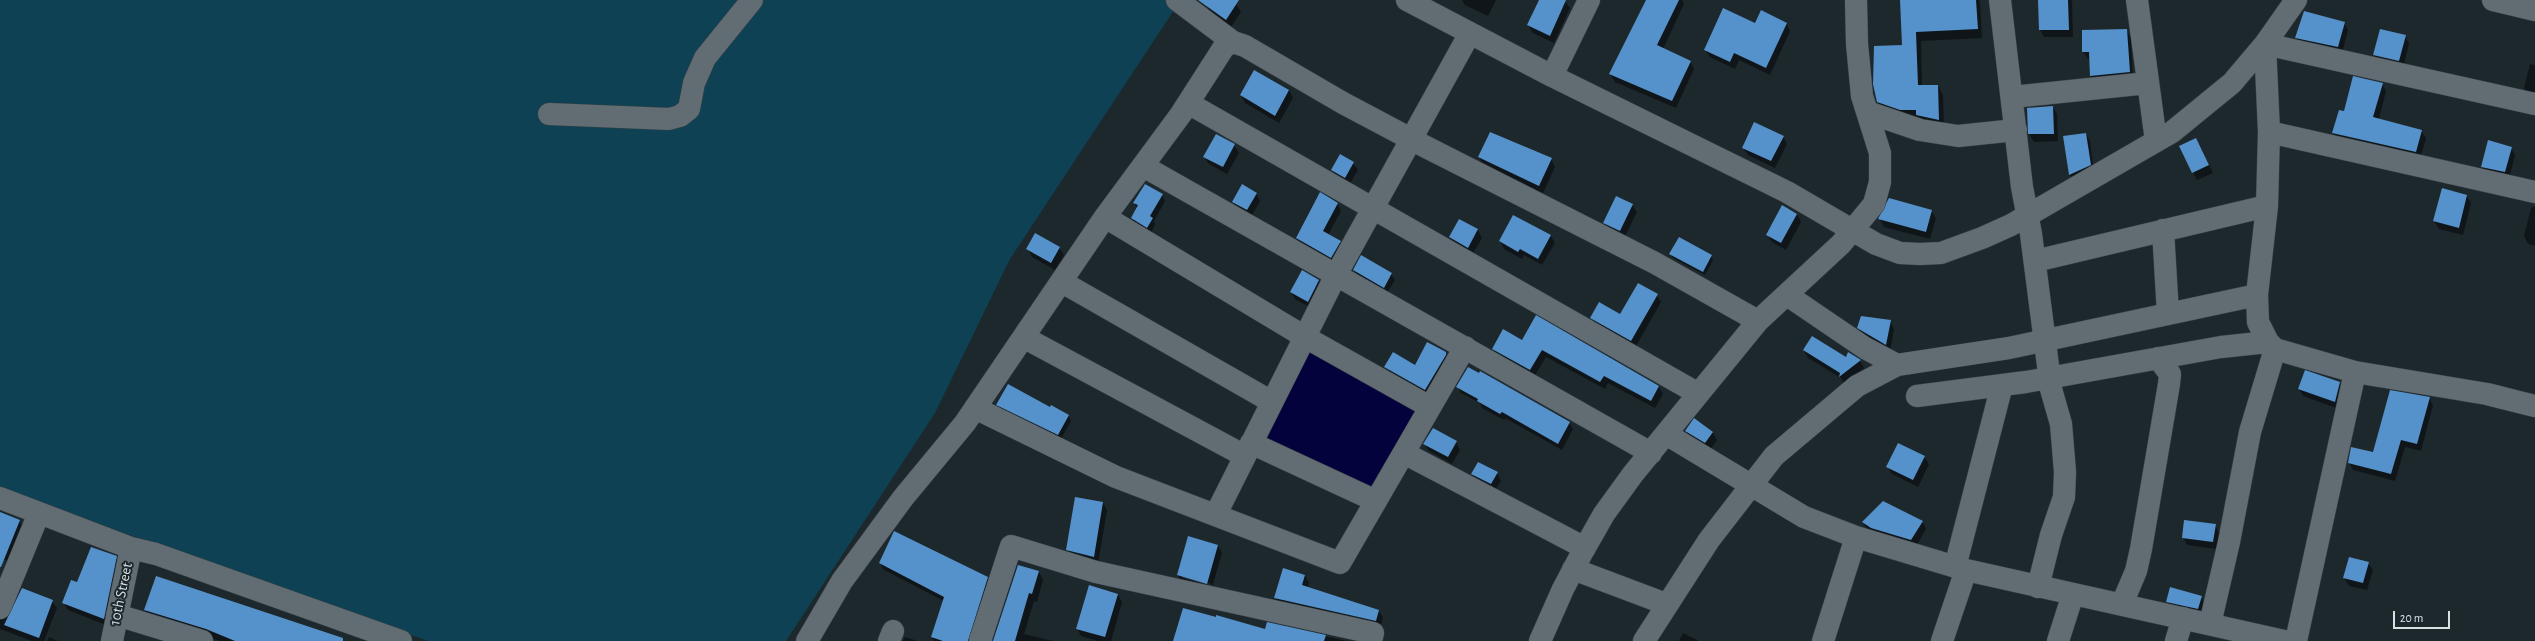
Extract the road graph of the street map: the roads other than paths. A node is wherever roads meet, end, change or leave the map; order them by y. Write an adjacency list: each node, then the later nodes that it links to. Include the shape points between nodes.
1 (752, 0): 21 (street, via 705,58 694,83 689,109 680,116 669,119)
2 (1177, 0): 13 (street)
3 (1406, 0): 10 (street)
4 (1589, 0): 15 (street)
5 (1856, 0): 20 (street, via 1857,44)
6 (2000, 0): 17 (street)
7 (2137, 0): 16 (street)
8 (2296, 0): 14 (street)
9 (2507, 2): 11 (street)
10 (1438, 7): 12 (street)
11 (2535, 10)
12 (1470, 33): 15 (street); 24 (street)
13 (1233, 42): 18 (street, via 1224,47); 24 (street, via 1245,46 1343,103)
14 (2265, 44): 19 (street); 23 (street); 25 (street, via 2232,83 2172,132)
15 (1552, 76): 33 (street, via 1786,192)
16 (2148, 83): 17 (street); 25 (street)
17 (2012, 97): 22 (street)
18 (1188, 103): 26 (street); 29 (street)
19 (2535, 104)
20 (1866, 112): 22 (street, via 1920,130 1958,136); 33 (street, via 1880,153 1880,182 1874,204)
21 (549, 114)
22 (2016, 130): 30 (street)
23 (2269, 132): 27 (street); 28 (street)
24 (1412, 139): 29 (street); 40 (street, via 1585,225)
25 (2156, 141): 30 (street)
26 (1143, 166): 31 (street); 35 (street)
27 (2535, 192)
28 (2267, 206): 32 (street); 38 (street)
29 (1372, 208): 35 (street); 51 (street)
30 (2028, 215): 33 (street, via 1982,238 1941,253 1900,253); 34 (street)
31 (1105, 217): 36 (street); 41 (street)
32 (2163, 230): 34 (street); 39 (street)
33 (1852, 232): 37 (street)
34 (2035, 261): 43 (street)
35 (1336, 275): 41 (street); 45 (street)
36 (1062, 282): 42 (street); 53 (street)
37 (1787, 295): 40 (street); 47 (street, via 1865,348)
38 (2257, 295): 39 (street); 44 (street, via 2258,322)
39 (2168, 314): 43 (street)
40 (1758, 321): 51 (street)
41 (1305, 337): 53 (street); 54 (street)
42 (1025, 338): 56 (street); 58 (street)
43 (2046, 341): 47 (street, via 1936,361); 49 (street)
44 (2272, 346): 46 (street); 48 (street); 79 (street, via 2250,432)
45 (1465, 347): 54 (street); 60 (street)
46 (2158, 358): 49 (street); 75 (street, via 2170,374 2169,384 2141,548 2136,571)
47 (1897, 365): 61 (street, via 1857,386 1810,424 1774,456)
48 (2355, 372): 55 (street, via 2487,394); 94 (street)
49 (2050, 377): 50 (street); 72 (street, via 2061,424 2065,472 2064,497)
50 (2002, 384): 52 (street); 69 (street)
51 (1697, 393): 57 (street)
52 (1917, 396)
53 (1272, 402): 58 (street)
54 (1430, 406): 59 (street)
55 (2535, 406)
56 (975, 408): 65 (street, via 1116,477); 84 (street, via 842,580)
57 (1666, 434): 60 (street); 61 (street)
58 (1248, 450): 63 (street); 65 (street)
59 (1404, 453): 63 (street); 68 (street)
60 (1651, 453): 68 (street, via 1604,514)
61 (1750, 486): 66 (street, via 1804,517); 74 (street)
62 (0, 498): 64 (street)
63 (1376, 501): 65 (street, via 1340,563)
64 (39, 513): 67 (street); 71 (street)
65 (1216, 514)
66 (1856, 537): 69 (street); 89 (street)
67 (131, 548): 77 (street, 10th Street); 80 (street, via 156,554)
68 (1584, 548): 70 (street)
69 (1960, 568): 72 (street); 90 (street)
70 (1573, 569): 74 (street); 87 (street)
71 (6, 577): 76 (street)
72 (2038, 586): 73 (street)
73 (2073, 594): 75 (street); 91 (street)
74 (1666, 604): 88 (street)
75 (2122, 604): 78 (street)
76 (0, 608)
77 (117, 615): 81 (street, 10th Street); 82 (street)
78 (2183, 618): 79 (street); 92 (street)
79 (2210, 624): 93 (street)
80 (357, 633): 83 (street)
81 (112, 641)
82 (202, 641)
83 (401, 641)
84 (807, 641)
85 (980, 641): 86 (street, via 1011,546 1096,572 1373,633)
86 (1371, 641)
87 (1540, 641)
88 (1644, 641)
89 (1823, 641)
90 (1942, 641)
91 (2058, 641)
92 (2176, 641)
93 (2284, 641)
94 (2296, 641)

